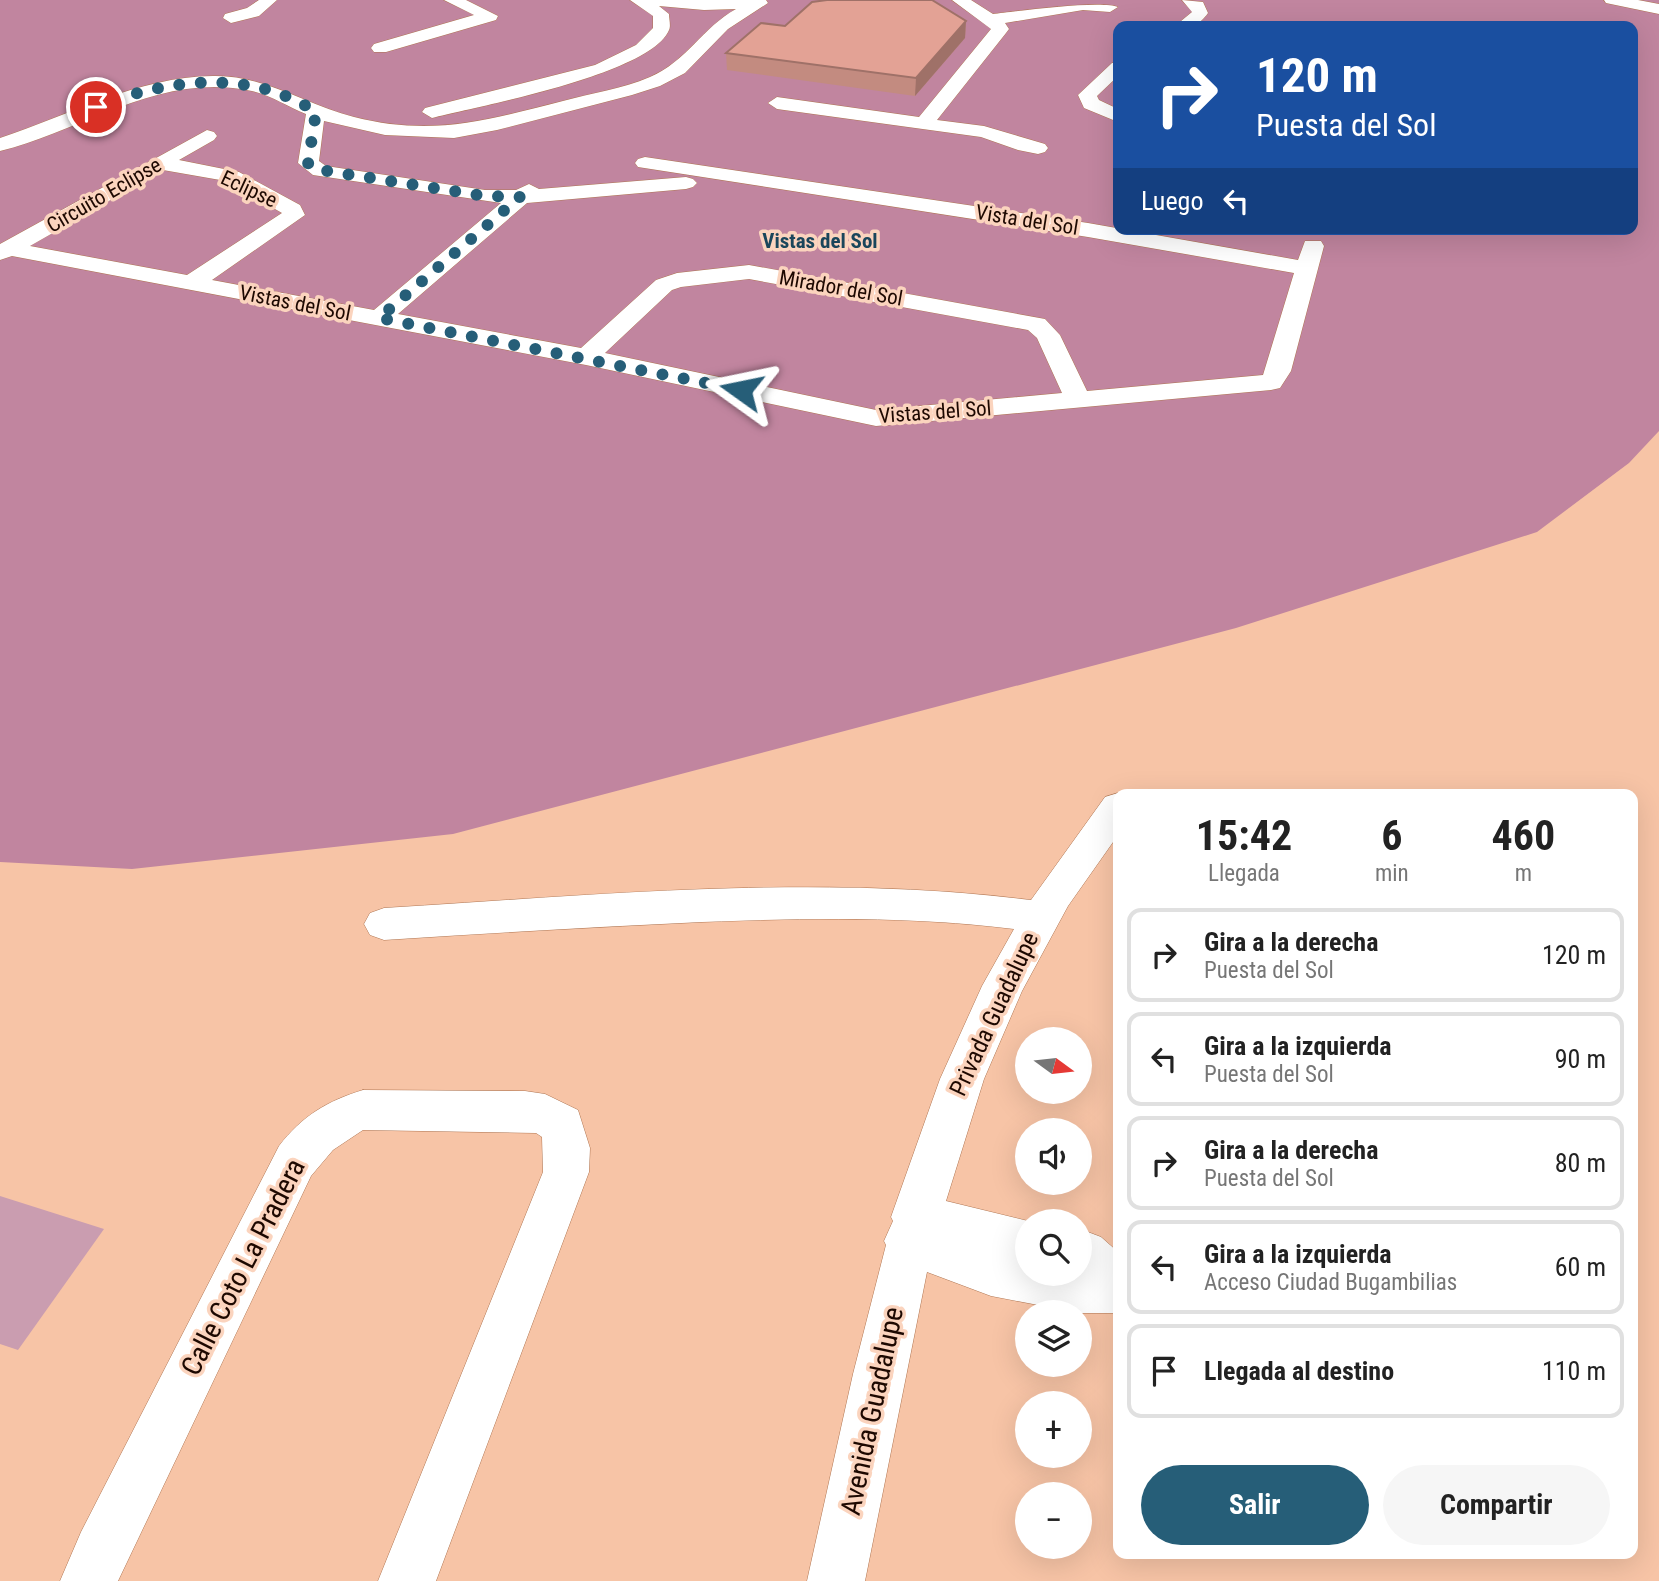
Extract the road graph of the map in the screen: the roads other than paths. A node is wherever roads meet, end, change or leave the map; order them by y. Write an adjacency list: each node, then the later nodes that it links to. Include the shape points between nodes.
1 (269, 0): 11 (street, via 253,12)
2 (452, 0): 14 (street, via 490,16)
3 (638, 0): 23 (street, via 661,14 661,29 626,59 457,107 400,116 378,114 270,78 194,75 129,84)
4 (648, 0): 8 (street, via 704,5)
5 (960, 0): 12 (street)
6 (1191, 0): 13 (street, via 1200,13)
7 (1612, 0): 10 (street)
8 (766, 1): 22 (street, via 723,24 698,54 664,78 454,132)
9 (1110, 7): 12 (street, via 1083,5)
10 (1659, 9)
11 (231, 18)
12 (990, 20): 21 (street, via 998,25 997,35)
13 (1192, 21)
14 (380, 48)
15 (1113, 71): 19 (street, via 1087,95 1091,104)
16 (793, 87): 17 (street)
17 (776, 103): 20 (street); 21 (street)
18 (316, 112): 22 (street); 25 (street, via 248,84 197,83 133,93); 27 (street)
19 (1113, 114)
20 (760, 119)
21 (924, 123): 26 (street, via 984,132)
22 (381, 127): 27 (street, via 337,133 326,140)
23 (0, 136)
24 (207, 136): 28 (street, Circuito Eclipse)
25 (0, 145)
26 (1038, 148)
27 (316, 161): 31 (street, Vista del Sol, via 314,169 349,169 485,196)
28 (160, 163): 34 (street, Circuito Eclipse); 36 (street, Eclipse, via 232,176 294,215)
29 (645, 163): 30 (street, Vista del Sol)
30 (746, 178): 31 (street, Vista del Sol); 32 (street, Vista del Sol)
31 (525, 194): 37 (street)
32 (1113, 233)
33 (1129, 235): 35 (street, Vista del Sol)
34 (4, 251): 36 (street, Vistas del Sol)
35 (1310, 257): 39 (street, Vistas del Sol, via 1271,382)
36 (191, 283): 37 (street, Vistas del Sol)
37 (379, 318): 38 (street, Vistas del Sol)
38 (586, 357): 39 (street, Vistas del Sol, via 876,418); 39 (street, Mirador del Sol, via 664,285 749,272 1036,324 1048,335)
39 (1078, 400)
40 (1113, 814): 41 (street, Privada Guadalupe)
41 (1040, 917): 42 (street, via 955,906 823,902); 43 (street, Privada Guadalupe, via 986,1018 958,1085)
42 (384, 924)
43 (912, 1229): 44 (street); 47 (street, via 991,1272 1080,1289); 50 (street, Avenida Guadalupe)
44 (1015, 1242)
45 (1092, 1262): 46 (street)
46 (1113, 1281)
47 (1113, 1286)
48 (89, 1581): 49 (street, Calle Coto La Pradera, via 307,1143 323,1127 363,1110 545,1114 562,1125 566,1172)
49 (407, 1581)
50 (836, 1581)

